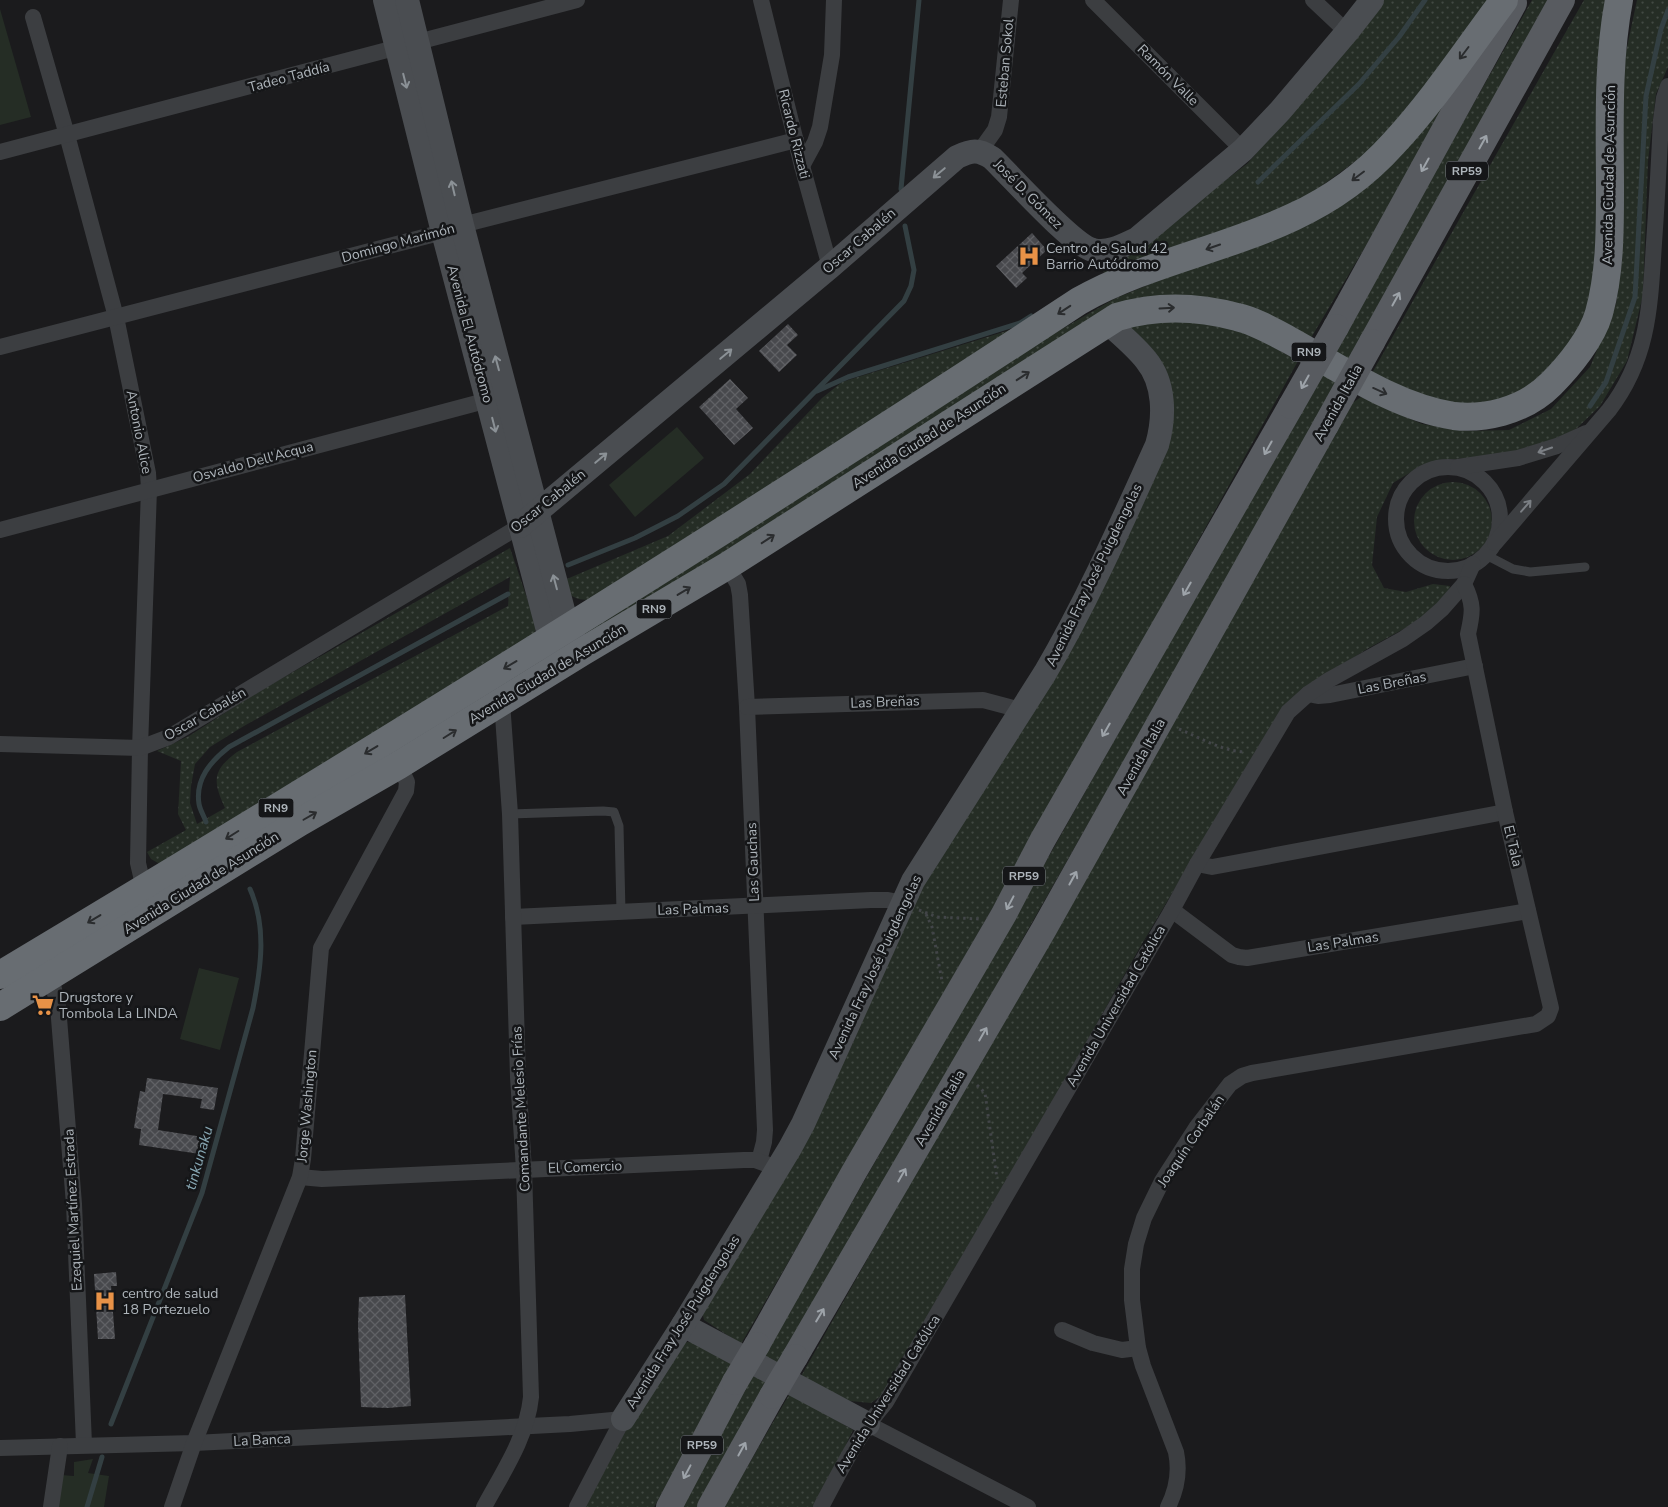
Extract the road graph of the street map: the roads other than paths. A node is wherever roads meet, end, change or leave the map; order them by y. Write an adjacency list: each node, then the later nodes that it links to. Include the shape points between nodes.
1 (385, 0): 16 (street, Avenida El Autódromo)
2 (407, 0): 16 (street, Avenida El Autódromo)
3 (578, 0): 16 (street, Tadeo Taddía)
4 (761, 0): 19 (street, Ricardo Rizzati)
5 (834, 0): 23 (street, via 832,54 820,127)
6 (1011, 0): 21 (street, Esteban Sokol, via 1000,117)
7 (1094, 0): 20 (street, Ramón Valle)
8 (1313, 0): 15 (street)
9 (1372, 0): 15 (street)
10 (1504, 0): 40 (highway, Avenida Ciudad de Asunción / RN9, one-way to 40, via 1393,145 1335,193 1293,217 1099,289)
11 (1516, 0): 82 (main road, RP59, one-way to 82, bridge, via 1336,327 735,1382)
12 (1562, 0): 83 (main road, Avenida Italia / RP59, one-way to 12, bridge, via 1162,721)
13 (1620, 0): 28 (highway, Avenida Ciudad de Asunción / RN9, one-way to 13, via 1139,310 1202,309 1239,317 1263,327 1378,390 1426,409 1456,416 1475,416 1511,409 1530,400 1545,390 1577,354 1598,315 1603,295 1610,242 1612,57)
14 (33, 17): 18 (street, Antonio Alice)
15 (1347, 32): 20 (street)
16 (408, 45): 18 (street, Tadeo Taddía); 25 (street, Avenida El Autódromo)
17 (1668, 86): 24 (street, Avenida Universidad Católica, via 1661,120)
18 (67, 135): 22 (street, Tadeo Taddía); 27 (street, Antonio Alice)
19 (796, 140): 23 (street, Ricardo Rizzati); 25 (street, Domingo Marimón)
20 (1243, 150): 21 (street, José D. Gómez, via 1137,239 1118,248 1099,250 1073,239 992,158)
21 (980, 151): 26 (street, Oscar Cabalén, one-way to 26, via 957,157)
22 (0, 152)
23 (802, 166): 26 (street, Ricardo Rizzati)
24 (1663, 199): 31 (street, Avenida Universidad Católica, via 1644,339 1623,392)
25 (452, 228): 27 (street, Domingo Marimón); 30 (street, Avenida El Autódromo)
26 (830, 267): 34 (street, Oscar Cabalén, one-way to 26)
27 (116, 317): 29 (street, Domingo Marimón); 33 (street, Antonio Alice)
28 (1107, 322): 37 (highway, Avenida Ciudad de Asunción / RN9, one-way to 28); 47 (street, Avenida Fray José Puigdengolas, via 1146,360 1157,378 1161,395 1161,430 1109,551 1062,644)
29 (0, 348)
30 (497, 398): 33 (street, Osvaldo Dell'Acqua); 34 (street, Avenida El Autódromo)
31 (1590, 431): 32 (street, Avenida Universidad Católica, one-way to 32, via 1538,453); 36 (street, Avenida Universidad Católica, one-way to 31)
32 (1458, 467): 36 (street, Avenida Universidad Católica, via 1482,479 1498,501 1500,521); 36 (street, Avenida Universidad Católica, via 1427,471 1404,490 1398,504 1398,534 1415,560 1444,571 1459,570)
33 (149, 489): 35 (street, Osvaldo Dell'Acqua); 49 (street, Antonio Alice)
34 (528, 519): 40 (street, Avenida El Autódromo); 49 (street, Oscar Cabalén, via 168,737)
35 (0, 530)
36 (1485, 554): 38 (lane, via 1513,569 1530,572); 39 (street, Avenida Universidad Católica)
37 (727, 566): 41 (highway, Avenida Ciudad de Asunción / RN9, one-way to 37); 46 (street, Las Gauchas, via 738,584 740,595)
38 (1585, 567)
39 (1464, 584): 42 (street, El Tala, via 1473,613 1468,634); 44 (street, Avenida Universidad Católica, via 1426,623)
40 (559, 634): 41 (street, Avenida El Autódromo); 43 (street, Avenida El Autódromo); 54 (highway, Avenida Ciudad de Asunción / RN9, one-way to 54)
41 (582, 652): 43 (highway, Avenida Ciudad de Asunción / RN9)
42 (1475, 666): 44 (street, Las Breñas, via 1330,695); 51 (street, El Tala)
43 (558, 668): 45 (highway, Avenida Ciudad de Asunción / RN9)
44 (1308, 694): 53 (street, Avenida Universidad Católica, via 1288,712)
45 (502, 702): 50 (highway, Avenida Ciudad de Asunción / RN9, one-way to 45); 52 (street, Comandante Melesio Frías)
46 (747, 706): 47 (street, Las Breñas, via 983,700); 56 (street, Las Gauchas)
47 (1021, 710): 55 (street, Avenida Fray José Puigdengolas)
48 (0, 744): 49 (street, Oscar Cabalén)
49 (140, 748): 54 (street, Antonio Alice, via 138,863)
50 (399, 766): 62 (highway, Avenida Ciudad de Asunción / RN9, one-way to 50, via 300,822); 67 (street, Jorge Washington, via 407,782 406,791 321,948)
51 (1505, 812): 53 (street, via 1223,866); 58 (street, El Tala)
52 (510, 814): 59 (lane, via 614,812 619,826); 60 (street, Comandante Melesio Frías)
53 (1197, 864): 57 (street, Avenida Universidad Católica)
54 (144, 889): 61 (highway, Avenida Ciudad de Asunción / RN9, one-way to 61)
55 (903, 902): 56 (street, Las Palmas, via 871,900); 65 (street, Avenida Fray José Puigdengolas, via 802,1124)
56 (755, 907): 59 (street, Las Palmas); 65 (street, Las Gauchas, via 764,1142)
57 (1172, 910): 58 (street, Las Palmas, via 1232,955 1247,958); 72 (street, Avenida Universidad Católica, via 886,1402)
58 (1528, 911): 64 (street, El Tala, via 1551,1008)
59 (621, 912): 60 (street, Las Palmas)
60 (513, 916): 66 (street, Comandante Melesio Frías)
61 (1, 972)
62 (51, 977): 63 (highway, Avenida Ciudad de Asunción / RN9); 75 (street, Ezequiel Martínez Estrada, via 58,1006 74,1204)
63 (0, 1007)
64 (1543, 1021): 70 (street, Joaquín Corbalán, via 1252,1073 1230,1084 1167,1173 1144,1218 1132,1269)
65 (768, 1164): 66 (street, El Comercio, via 744,1160); 68 (street, Avenida Fray José Puigdengolas)
66 (524, 1170): 67 (street, El Comercio, via 322,1179); 73 (street, Comandante Melesio Frías, via 530,1397)
67 (300, 1177): 74 (street, Jorge Washington)
68 (683, 1325): 71 (street, Avenida Fray José Puigdengolas); 72 (street)
69 (1062, 1330): 70 (street, via 1093,1343 1122,1350)
70 (1138, 1348): 86 (street, Joaquín Corbalán, via 1179,1465 1178,1481)
71 (623, 1419): 73 (street, La Banca); 81 (street, Avenida Fray José Puigdengolas)
72 (868, 1424): 84 (street, Avenida Universidad Católica); 85 (street)
73 (525, 1426): 74 (street, La Banca); 80 (street, Comandante Melesio Frías)
74 (194, 1443): 75 (street, La Banca); 79 (street, Jorge Washington)
75 (84, 1444): 76 (street, La Banca)
76 (60, 1446): 77 (street, La Banca); 78 (street)
77 (0, 1448)
78 (51, 1507)
79 (172, 1507)
80 (484, 1507)
81 (577, 1507)
82 (669, 1507)
83 (710, 1507)
84 (821, 1507)
85 (1028, 1507)
86 (1168, 1507)

